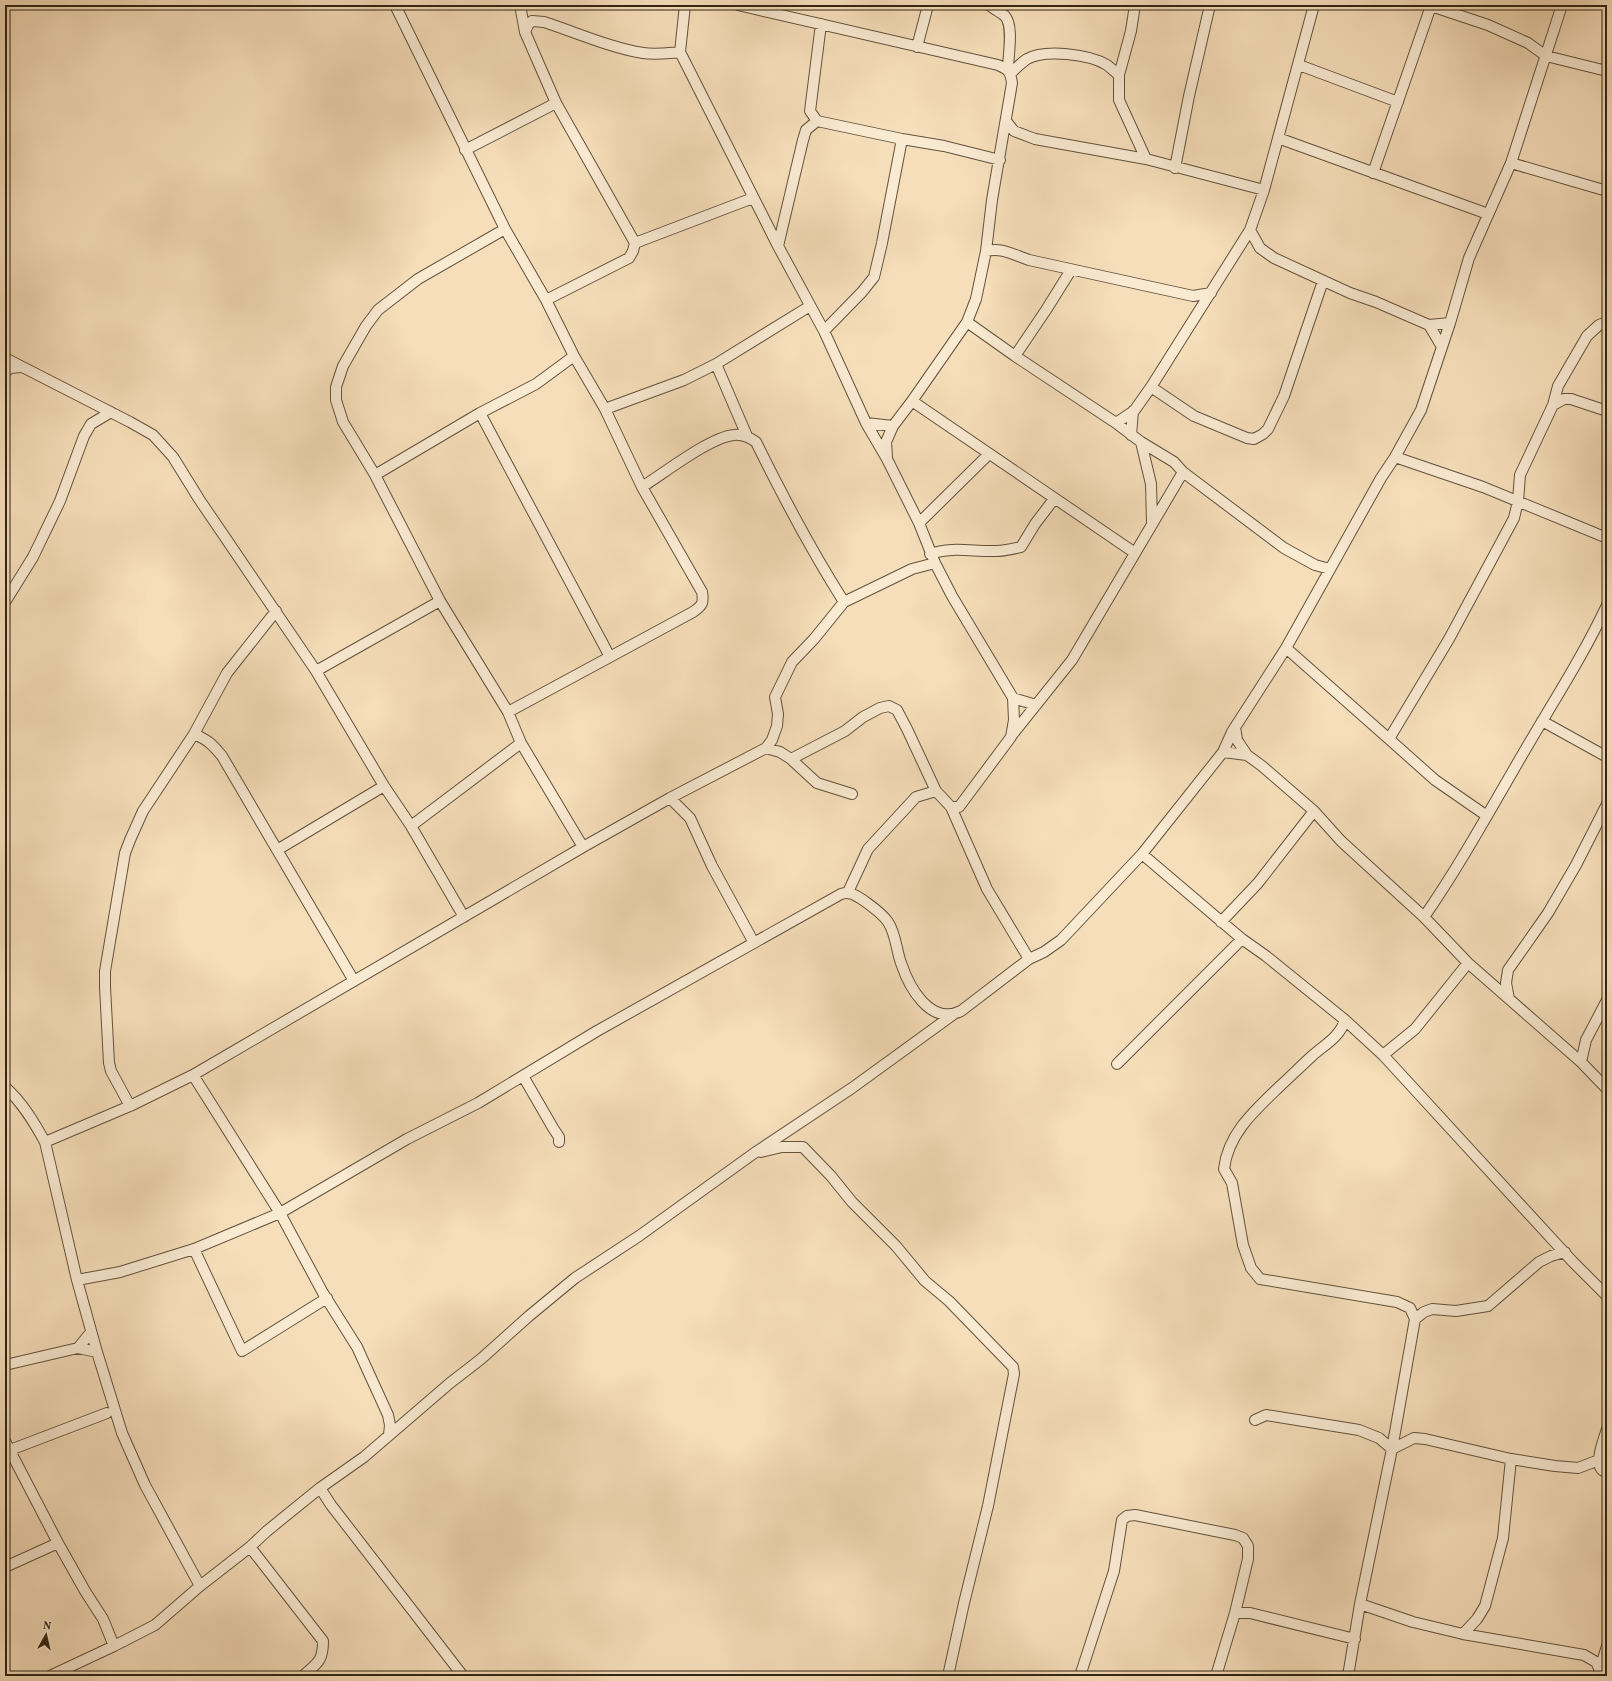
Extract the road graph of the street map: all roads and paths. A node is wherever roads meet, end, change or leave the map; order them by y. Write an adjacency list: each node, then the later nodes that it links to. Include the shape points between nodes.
1 (395, 5): 27 (street)
2 (520, 5): 13 (street)
3 (685, 5): 15 (street)
4 (738, 5): 12 (street)
5 (928, 5): 14 (street)
6 (989, 5): 18 (street, via 1006,17 1008,23)
7 (1134, 5): 20 (street, via 1131,31)
8 (1210, 5): 31 (street)
9 (1314, 5): 17 (street)
10 (1430, 5): 16 (street, via 1488,25 1528,43); 21 (street)
11 (1562, 5): 16 (street)
12 (821, 24): 14 (street); 23 (street, via 810,111)
13 (525, 32): 15 (street, via 532,21 544,22 644,53); 22 (street)
14 (917, 47): 18 (street, via 984,61)
15 (680, 52): 35 (street)
16 (1546, 56): 19 (street); 30 (street)
17 (1298, 65): 21 (street); 25 (street)
18 (1009, 71): 20 (street, via 1027,59 1063,54 1085,57 1106,64); 24 (street, via 1012,84)
19 (1607, 71)
20 (1119, 75): 28 (street, via 1119,100)
21 (1398, 102): 32 (street)
22 (556, 103): 27 (street); 39 (street)
23 (817, 121): 26 (street); 40 (street, via 806,130)
24 (1006, 121): 28 (street, via 1014,131 1035,139); 29 (street)
25 (1278, 138): 32 (street); 33 (street)
26 (902, 139): 29 (street); 53 (street, via 874,277)
27 (465, 150): 37 (street)
28 (1146, 159): 31 (street)
29 (1000, 160): 41 (street)
30 (1511, 163): 34 (street); 36 (street)
31 (1175, 168): 33 (street)
32 (1373, 173): 36 (street)
33 (1264, 190): 38 (street)
34 (1607, 191)
35 (754, 198): 39 (street); 40 (street)
36 (1488, 214): 51 (street, via 1469,258)
37 (505, 229): 46 (street); 79 (street, via 418,279 378,310 343,366 336,387 338,410)
38 (1250, 230): 43 (street, via 1260,248 1274,258); 44 (street)
39 (635, 243): 46 (street, via 629,258)
40 (778, 246): 47 (street)
41 (986, 252): 42 (street, via 1004,250 1029,260); 49 (street, via 976,299)
42 (1071, 270): 45 (street); 56 (street)
43 (1323, 281): 52 (street); 61 (street, via 1284,396 1263,434 1254,439 1247,438 1194,416)
44 (1211, 293): 45 (street); 48 (street)
45 (1193, 296): 48 (street)
46 (546, 300): 55 (street)
47 (810, 306): 53 (street); 58 (street)
48 (1199, 312): 61 (street)
49 (967, 322): 56 (street); 62 (street)
50 (1607, 322): 63 (street, via 1599,324 1583,342 1558,386)
51 (1450, 323): 52 (street); 54 (street)
52 (1429, 325): 54 (street)
53 (824, 331): 69 (street)
54 (1442, 347): 76 (street, via 1420,410)
55 (574, 356): 64 (street); 68 (street, via 536,384)
56 (1015, 356): 70 (street)
57 (5, 358): 59 (street)
58 (716, 364): 64 (street, via 684,380); 73 (street)
59 (21, 367): 60 (street, via 10,368); 67 (street)
60 (5, 372)
61 (1151, 387): 65 (street)
62 (912, 401): 71 (street); 75 (street)
63 (1553, 405): 66 (street, via 1564,399 1571,399); 82 (street, via 1520,475)
64 (605, 410): 80 (street)
65 (1133, 411): 70 (street); 72 (street)
66 (1607, 411)
67 (111, 412): 90 (street, via 91,424 84,436 60,501 33,557); 93 (street, via 153,435 173,457 198,498)
68 (480, 413): 79 (street); 95 (street)
69 (866, 423): 71 (street); 77 (street)
70 (1116, 423): 72 (street)
71 (893, 426): 77 (street, via 886,442)
72 (1131, 435): 74 (street)
73 (747, 436): 80 (street, via 733,435 700,449); 91 (street, via 756,442 795,520)
74 (1141, 442): 78 (street, via 1174,462); 83 (street, via 1151,484)
75 (988, 454): 81 (street); 84 (street)
76 (1395, 457): 82 (street, via 1443,472); 88 (street)
77 (887, 459): 84 (street)
78 (1183, 472): 83 (street); 88 (street, via 1284,548 1315,565)
79 (375, 475): 89 (street)
80 (642, 487): 95 (street, via 702,592 704,600 693,612)
81 (1054, 499): 86 (street); 87 (street, via 1021,547 998,551 957,549 937,552)
82 (1518, 501): 85 (street); 104 (street, via 1514,518 1449,639)
83 (1152, 522): 86 (street)
84 (919, 523): 87 (street)
85 (1607, 538)
86 (1134, 553): 98 (street, via 1072,660)
87 (932, 559): 91 (street); 97 (street)
88 (1330, 569): 94 (street)
89 (440, 600): 96 (street); 99 (street)
90 (5, 602)
91 (844, 602): 106 (street, via 792,662 775,697 777,726)
92 (1607, 605): 100 (street, via 1589,643)
93 (276, 611): 96 (street); 102 (street, via 227,673)
94 (1286, 648): 101 (street); 104 (street)
95 (610, 657): 99 (street)
96 (316, 671): 111 (street)
97 (1014, 698): 98 (street); 103 (street)
98 (1036, 705): 103 (street)
99 (508, 712): 105 (street)
100 (1542, 721): 109 (street); 118 (street)
101 (1235, 727): 107 (street); 108 (street, via 1238,740)
102 (194, 734): 122 (street, via 213,744 222,756); 144 (street, via 143,811 130,840 105,971 109,1063)
103 (1011, 737): 116 (street, via 959,807)
104 (1388, 739): 118 (street, via 1435,780)
105 (521, 742): 120 (street); 121 (street)
106 (766, 748): 110 (street); 114 (street)
107 (1223, 752): 108 (street); 123 (street)
108 (1247, 756): 117 (street)
109 (1607, 757)
110 (791, 759): 112 (street, via 845,731 874,711 889,706 900,716); 113 (street, via 817,783)
111 (384, 786): 120 (street); 122 (street)
112 (936, 791): 116 (street); 124 (street, via 916,797 868,849)
113 (852, 794)
114 (670, 798): 121 (street); 129 (street, via 690,818 712,866)
115 (1607, 804): 119 (street)
116 (951, 807): 130 (street, via 987,889)
117 (1314, 811): 126 (street, via 1341,841); 127 (street, via 1258,883)
118 (1487, 816): 126 (street)
119 (1604, 817): 133 (street, via 1548,913 1508,970 1506,983)
120 (411, 826): 125 (street)
121 (583, 847): 125 (street)
122 (277, 850): 132 (street)
123 (1142, 854): 127 (street); 130 (street, via 1061,940)
124 (848, 892): 129 (street); 135 (street, via 870,905 888,921 901,963 925,1006 935,1012)
125 (464, 917): 132 (street)
126 (1424, 917): 131 (street)
127 (1221, 922): 128 (street)
128 (1242, 939): 136 (street); 139 (street)
129 (754, 944): 141 (street)
130 (1029, 959): 135 (street)
131 (1468, 963): 133 (street); 137 (street, via 1415,1029)
132 (354, 981): 140 (street)
133 (1509, 999): 138 (street)
134 (1607, 1000): 138 (street, via 1586,1040)
135 (954, 1014): 147 (street, via 852,1088)
136 (1344, 1020): 137 (street); 156 (street, via 1340,1032 1245,1120 1228,1153 1224,1169 1232,1183 1243,1245 1251,1268 1260,1279 1397,1302 1410,1308)
137 (1383, 1055): 149 (street)
138 (1581, 1062): 143 (street)
139 (1117, 1064)
140 (193, 1075): 144 (street); 148 (street)
141 (523, 1076): 146 (street, via 559,1136); 148 (street, via 478,1103 407,1139)
142 (5, 1087): 145 (street, via 14,1094)
143 (1607, 1089)
144 (130, 1106): 145 (street)
145 (45, 1142): 153 (street)
146 (559, 1142)
147 (753, 1154): 164 (street, via 570,1282); 186 (street, via 782,1147 802,1147 896,1246 925,1281 949,1301 1013,1367 1014,1374 988,1506)
148 (280, 1213): 150 (street); 155 (street)
149 (1548, 1234): 151 (street); 152 (street)
150 (194, 1249): 153 (street, via 120,1272); 155 (street, via 242,1351)
151 (1565, 1252): 152 (street); 154 (street)
152 (1545, 1259): 156 (street, via 1488,1306 1456,1311 1432,1310)
153 (77, 1280): 157 (street)
154 (1607, 1296)
155 (326, 1298): 164 (street, via 357,1348 382,1399 390,1425)
156 (1415, 1319): 166 (street)
157 (91, 1332): 158 (street); 159 (street)
158 (78, 1348): 159 (street); 160 (street)
159 (97, 1352): 175 (street, via 122,1433 145,1484)
160 (5, 1365)
161 (107, 1413): 167 (street)
162 (1255, 1420): 166 (street, via 1266,1415 1359,1430 1379,1438)
163 (1607, 1429): 169 (street)
164 (389, 1435): 171 (street, via 364,1457)
165 (5, 1441): 167 (street)
166 (1392, 1449): 168 (street, via 1414,1438); 176 (street)
167 (10, 1450): 172 (street)
168 (1511, 1459): 169 (street, via 1578,1468); 178 (street, via 1503,1538 1485,1606)
169 (1598, 1460): 170 (street, via 1600,1467)
170 (1607, 1472)
171 (320, 1488): 173 (street); 185 (street)
172 (58, 1543): 174 (street); 180 (street, via 103,1619)
173 (250, 1547): 175 (street); 184 (street, via 323,1641 323,1653 319,1661)
174 (5, 1567)
175 (200, 1586): 180 (street, via 155,1625)
176 (1360, 1604): 178 (street, via 1413,1622); 179 (street)
177 (1235, 1613): 179 (street, via 1250,1612); 187 (street, via 1248,1559 1248,1546 1243,1538 1135,1514 1127,1516 1122,1520 1114,1571); 188 (street)
178 (1463, 1634): 182 (street, via 1574,1653 1592,1659)
179 (1355, 1639): 189 (street)
180 (114, 1646): 183 (street)
181 (1607, 1646): 182 (street)
182 (1600, 1673)
183 (50, 1676)
184 (303, 1676)
185 (463, 1676)
186 (948, 1676)
187 (1080, 1676)
188 (1216, 1676)
189 (1348, 1676)

